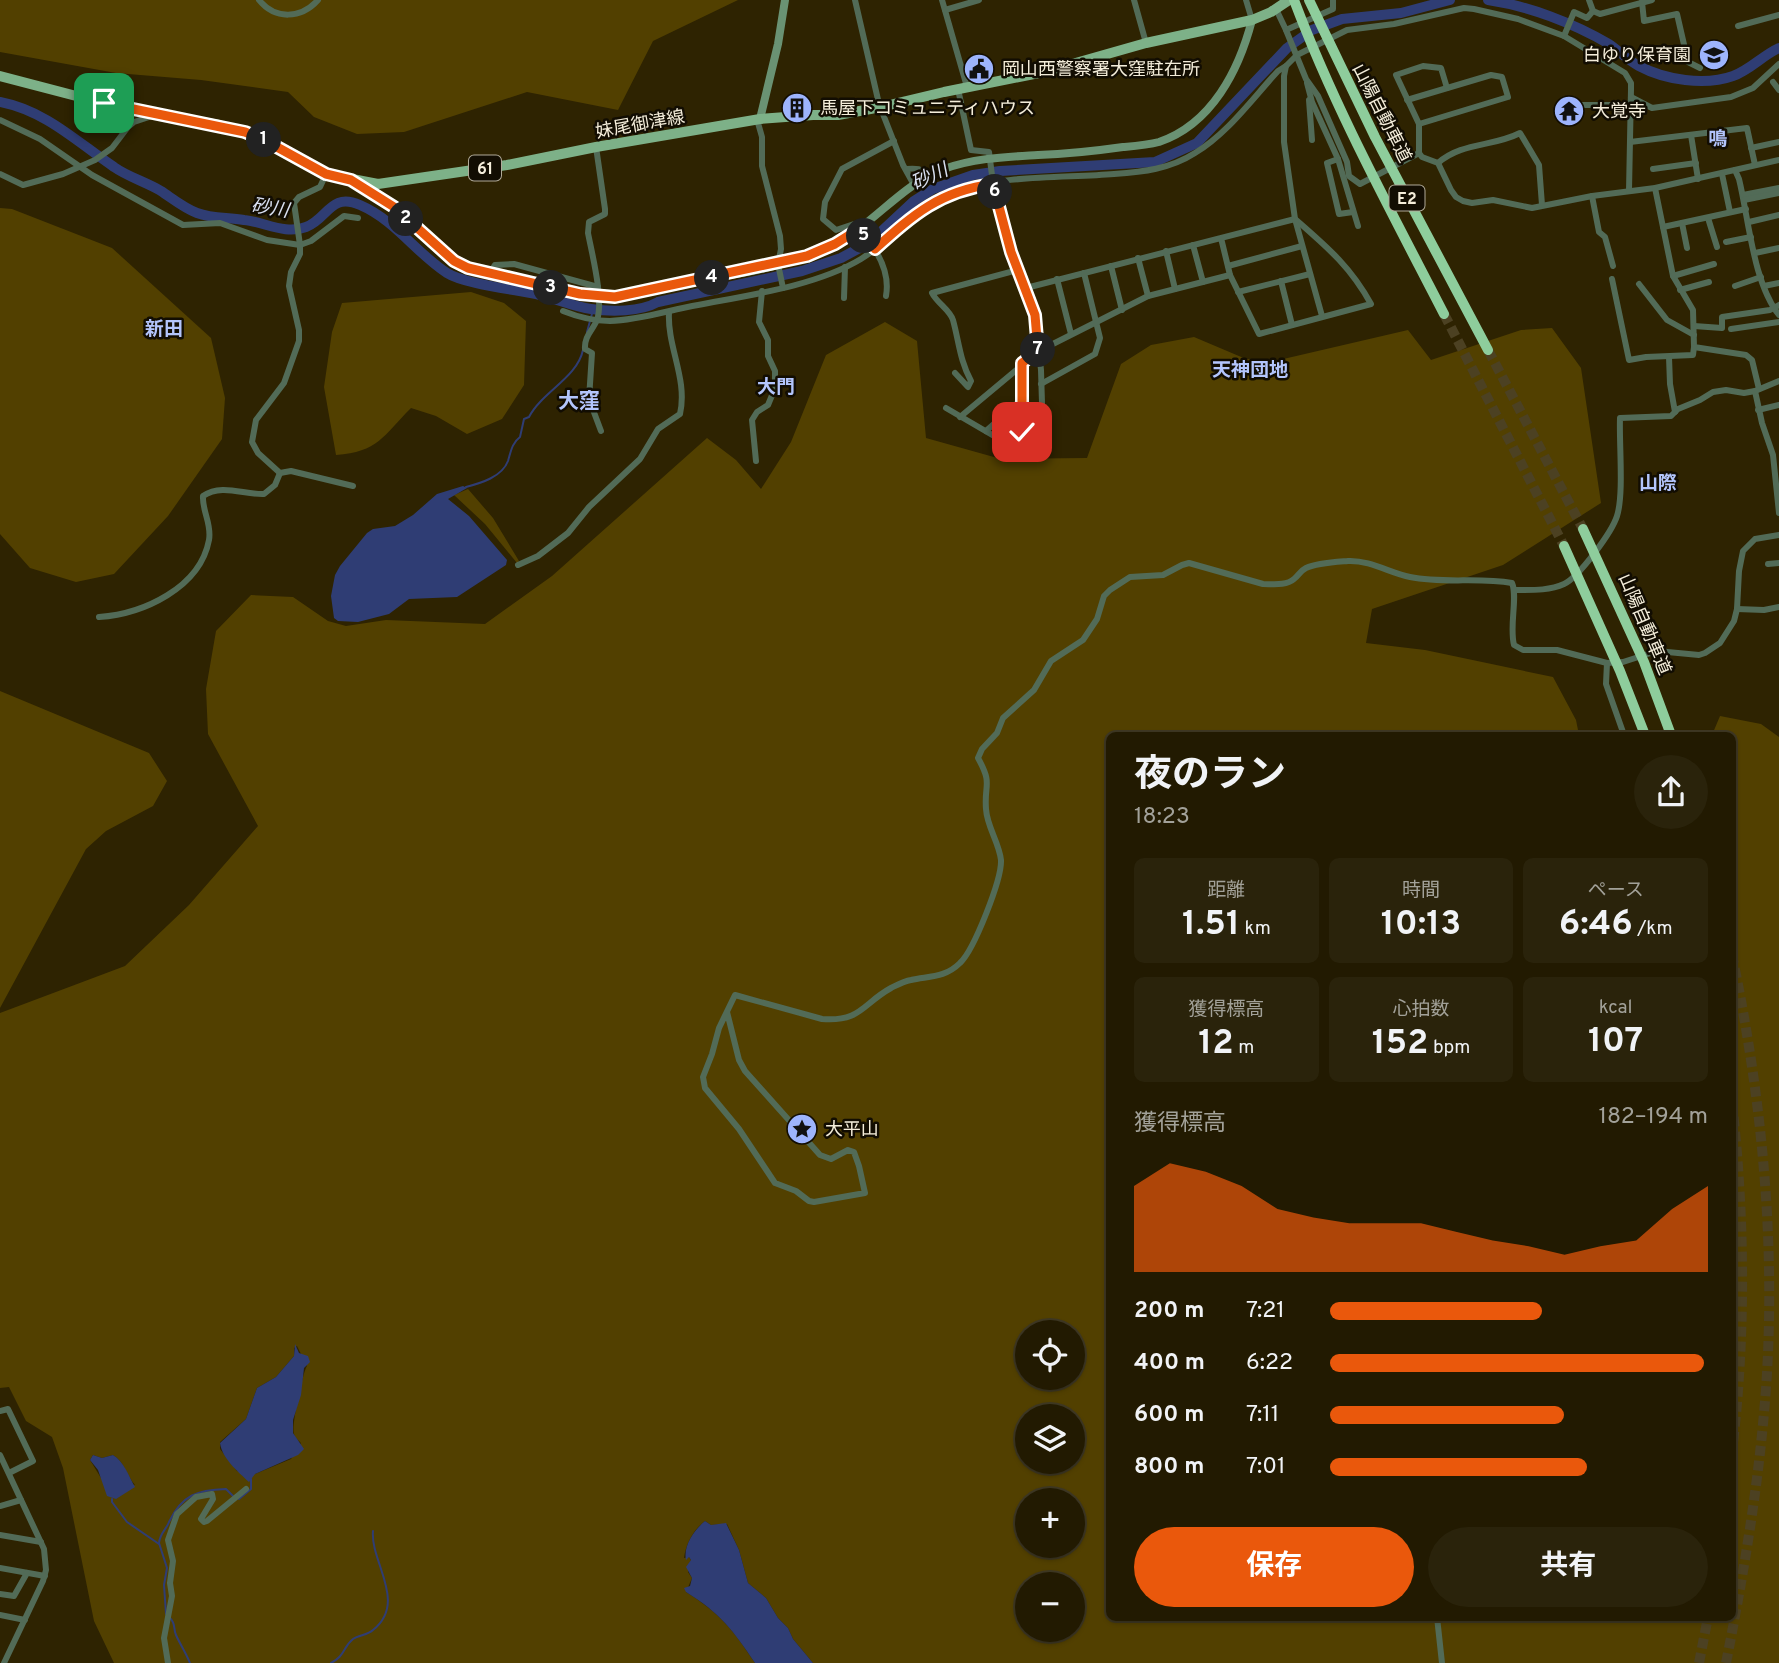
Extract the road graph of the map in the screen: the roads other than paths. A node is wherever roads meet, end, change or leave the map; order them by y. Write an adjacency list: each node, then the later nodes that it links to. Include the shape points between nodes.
1 (258, 0): 2 (street, via 286,16 302,13)
2 (318, 0)
3 (785, 0): 40 (street)
4 (855, 0): 38 (street)
5 (943, 0): 16 (street)
6 (979, 0): 16 (street)
7 (1134, 0): 23 (street)
8 (1246, 0): 19 (street)
9 (1292, 0): 15 (main road, 妹尾御津線 / 61); 138 (highway, 山陽自動車道 / E2, via 1357,145)
10 (1309, 0): 151 (highway, 山陽自動車道 / E2, via 1374,137)
11 (1333, 0): 21 (street, via 1333,9)
12 (1589, 0): 17 (street)
13 (1652, 0): 14 (street)
14 (1637, 2): 17 (street, via 1600,14); 27 (street, via 1644,21 1677,14 1688,62)
15 (1274, 4): 19 (main road, 妹尾御津線 / 61); 21 (street)
16 (945, 10): 31 (street)
17 (1592, 11): 22 (street, via 1587,19 1574,12)
18 (1779, 15): 20 (street)
19 (1252, 20): 23 (main road, 妹尾御津線 / 61); 53 (street, via 1220,94 1184,130 1159,142)
20 (1738, 26)
21 (1287, 32): 24 (street)
22 (1564, 36): 24 (street, via 1518,19 1464,8 1347,30); 36 (street, via 1626,73 1631,83)
23 (1146, 43): 31 (main road, 妹尾御津線 / 61, via 1044,72)
24 (1297, 55): 26 (street); 29 (street)
25 (1779, 64): 36 (street, via 1752,88 1731,97 1652,108)
26 (1286, 66): 67 (street, via 1220,135 1178,162 1146,171); 82 (street, via 1284,142)
27 (1700, 68)
28 (0, 76): 39 (main road, 妹尾御津線 / 61)
29 (1306, 79): 34 (street); 50 (street, via 1318,96 1349,176 1360,184)
30 (1773, 82): 33 (street)
31 (962, 88): 38 (main road, 妹尾御津線 / 61); 53 (street, via 971,150 988,151)
32 (1447, 88): 35 (street); 35 (street, via 1441,68 1423,66 1396,75); 42 (street, via 1491,75 1502,77 1508,97)
33 (1779, 90)
34 (1309, 92): 44 (street); 51 (street)
35 (1407, 100): 42 (street)
36 (1630, 101): 37 (street); 46 (street)
37 (1581, 105)
38 (881, 107): 40 (main road, 妹尾御津線 / 61, via 838,115); 45 (street)
39 (157, 114): 57 (street, via 134,122 104,154); 62 (main road, 妹尾御津線 / 61, via 245,132)
40 (760, 119): 48 (main road, 妹尾御津線 / 61); 103 (street, via 762,166 780,236)
41 (0, 120): 57 (street, via 40,139)
42 (1419, 124): 50 (street)
43 (1691, 135): 46 (street); 49 (street, via 1747,128); 55 (street)
44 (1311, 140)
45 (894, 141): 58 (street); 87 (street, via 842,169 825,202 823,219 836,230 852,224)
46 (1630, 142): 71 (street)
47 (1779, 142): 49 (street)
48 (596, 147): 66 (main road, 妹尾御津線 / 61, via 378,184); 123 (street, via 605,214 589,222 588,233)
49 (1751, 148): 56 (street)
50 (1419, 153): 54 (street)
51 (1338, 159): 77 (street); 77 (street, via 1327,163 1339,214)
52 (1779, 160): 56 (street)
53 (991, 161): 64 (street, via 949,167); 67 (street)
54 (1438, 163): 75 (street, via 1451,190 1463,201 1493,200 1532,208); 75 (street, via 1467,147 1520,133 1539,165)
55 (1696, 163): 59 (street); 65 (street)
56 (1755, 165): 60 (street)
57 (78, 166): 61 (street, via 23,185); 91 (street, via 183,225 220,223 267,240)
58 (906, 169): 64 (street, via 915,168); 68 (street)
59 (1653, 169)
60 (1735, 170): 63 (street); 74 (street)
61 (0, 174)
62 (326, 174): 66 (main road, 妹尾御津線 / 61); 91 (street, via 320,187 296,200)
63 (1722, 174): 65 (street); 78 (street)
64 (928, 177): 68 (street)
65 (1698, 179): 69 (street)
66 (351, 180): 109 (street, via 394,207 454,261)
67 (993, 182): 95 (street, via 935,200); 107 (street)
68 (914, 185): 87 (street)
69 (1655, 188): 71 (street); 86 (street)
70 (1779, 188): 74 (street)
71 (1629, 191): 73 (street)
72 (1779, 193): 74 (street)
73 (1592, 196): 75 (street); 105 (street, via 1599,232 1605,237)
74 (1744, 198): 76 (street)
75 (1542, 205)
76 (1746, 209): 78 (street); 83 (street)
77 (1353, 212): 85 (street)
78 (1730, 212): 81 (street)
79 (1779, 215): 83 (street)
80 (358, 218): 91 (street, via 344,216 311,241)
81 (1708, 218): 84 (street); 94 (street)
82 (1295, 219): 88 (street); 93 (street); 139 (street, via 1336,255 1371,304)
83 (1749, 222): 89 (street)
84 (1682, 223): 86 (street); 96 (street)
85 (1358, 226)
86 (1663, 227): 112 (street)
87 (860, 231): 95 (street); 103 (street)
88 (1222, 237): 92 (street); 104 (street)
89 (1751, 237): 90 (street); 99 (street)
90 (1726, 242)
91 (300, 243): 168 (street, via 289,286 299,341 284,383 256,420 251,436 258,453)
92 (1193, 245): 98 (street); 117 (street)
93 (1302, 246): 104 (street); 110 (street)
94 (1717, 247)
95 (875, 248): 106 (street); 130 (street, via 887,276)
96 (1687, 248)
97 (1779, 248): 99 (street)
98 (1166, 251): 100 (street); 126 (street)
99 (1755, 253): 113 (street)
100 (1138, 258): 102 (street); 131 (street)
101 (1714, 264): 112 (street)
102 (1111, 265): 108 (street); 135 (street)
103 (778, 266): 124 (street); 133 (street)
104 (1227, 266): 111 (street)
105 (1613, 266)
106 (845, 267): 124 (street); 132 (street)
107 (1018, 270): 125 (street); 154 (street, via 932,293 952,317 961,361 971,382 968,387)
108 (1084, 273): 114 (street); 142 (street)
109 (489, 274): 123 (street, via 495,265 514,264); 133 (street)
110 (1310, 274): 116 (street); 139 (street)
111 (1230, 275): 117 (street); 129 (street)
112 (1673, 276): 127 (street)
113 (1761, 277): 121 (street); 122 (street)
114 (1057, 279): 125 (street); 147 (street)
115 (1612, 279): 152 (street, via 1629,360)
116 (1281, 281): 129 (street); 144 (street)
117 (1203, 282): 126 (street)
118 (1709, 282): 127 (street)
119 (1779, 282): 122 (street)
120 (1639, 284): 148 (street, via 1667,320)
121 (1735, 286)
122 (1764, 286): 134 (street)
123 (598, 287): 133 (street)
124 (782, 287): 128 (street)
125 (1026, 288): 150 (street, via 1035,315)
126 (1175, 289): 131 (street)
127 (1680, 290): 145 (street, via 1693,310)
128 (762, 291): 137 (street); 167 (street, via 759,322 768,340 775,388 768,405 752,420)
129 (1238, 292): 144 (street, via 1259,334)
130 (886, 296)
131 (1148, 296): 135 (street)
132 (844, 298)
133 (598, 299): 141 (street)
134 (1776, 307): 140 (street); 145 (street, via 1722,317 1722,328)
135 (1122, 310): 142 (street)
136 (564, 311): 141 (street)
137 (669, 312): 141 (street); 176 (street, via 682,390 680,414 658,429 640,458 568,533)
138 (1444, 314)
139 (1322, 316): 144 (street)
140 (1779, 316)
141 (594, 320): 164 (street, via 584,344 592,353 589,399)
142 (1097, 321): 147 (street); 156 (street, via 1100,338 1095,354)
143 (1779, 322): 146 (street)
144 (1292, 324)
145 (1694, 326): 148 (street)
146 (1731, 329)
147 (1071, 334): 150 (street)
148 (1694, 335): 149 (street)
149 (1694, 347): 152 (street, via 1693,355); 157 (street, via 1746,355 1752,360)
150 (1038, 351): 153 (street); 156 (street)
151 (1488, 351)
152 (1669, 357): 162 (street)
153 (1022, 363): 158 (street); 163 (street)
154 (955, 373)
155 (1779, 381): 157 (street)
156 (1041, 384): 166 (street)
157 (1757, 390): 161 (street); 162 (street, via 1713,392)
158 (1022, 399): 165 (street); 165 (street, via 1018,441 1009,444)
159 (1779, 405): 161 (street)
160 (946, 408): 163 (street)
161 (1758, 410): 170 (street, via 1773,455)
162 (1675, 412): 177 (street, via 1662,417 1620,418 1617,517 1583,567 1565,583 1543,590)
163 (960, 417): 165 (street)
164 (601, 431)
165 (986, 431)
166 (1043, 437)
167 (756, 461)
168 (280, 473): 169 (street, via 291,471); 180 (street, via 264,494 229,489 203,496 210,538 205,556 188,579 130,612)
169 (353, 486)
170 (1779, 513)
171 (1583, 529): 184 (highway, 山陽自動車道, via 1644,662)
172 (1779, 536): 179 (street, via 1755,539 1743,551)
173 (1564, 546): 183 (highway)
174 (1779, 563): 175 (street)
175 (1768, 564)
176 (518, 565)
177 (1515, 590): 181 (street, via 1514,645); 185 (street, via 1512,583 1504,581 1409,577 1360,562 1311,566 1287,583 1275,584 1189,564 1163,575 1130,577 1104,596 1097,619 1083,640 1051,661 1034,690 1003,718 998,733 978,758 989,786 986,808 1000,867 978,933 960,963 933,978 895,987 846,1018 822,1019 735,995)
178 (1779, 607): 179 (street)
179 (1737, 609): 181 (street, via 1724,639 1705,653 1657,651)
180 (99, 617)
181 (1607, 663): 182 (street, via 1606,684)
182 (1623, 732)
183 (1644, 732)
184 (1670, 732)
185 (727, 1012): 185 (street, via 703,1077 705,1088 775,1183 814,1202 865,1193 854,1152 848,1150 831,1159 820,1155 745,1071)
186 (0, 1411): 188 (street, via 8,1409 33,1461)
187 (0, 1455): 188 (street)
188 (9, 1473): 190 (street)
189 (246, 1489): 204 (street, via 212,1519 201,1519 214,1496 202,1495 173,1521 168,1540 172,1596 164,1638)
190 (21, 1500): 191 (street); 193 (street)
191 (0, 1506)
192 (0, 1535): 193 (street)
193 (41, 1542): 196 (street)
194 (0, 1568): 195 (street)
195 (27, 1573): 196 (street); 197 (street, via 14,1596)
196 (45, 1576): 199 (street)
197 (0, 1594)
198 (0, 1615): 199 (street)
199 (25, 1620): 202 (street)
200 (1437, 1621): 205 (street)
201 (0, 1650): 202 (street)
202 (10, 1652): 203 (street)
203 (4, 1663)
204 (168, 1663)
205 (1442, 1663)

